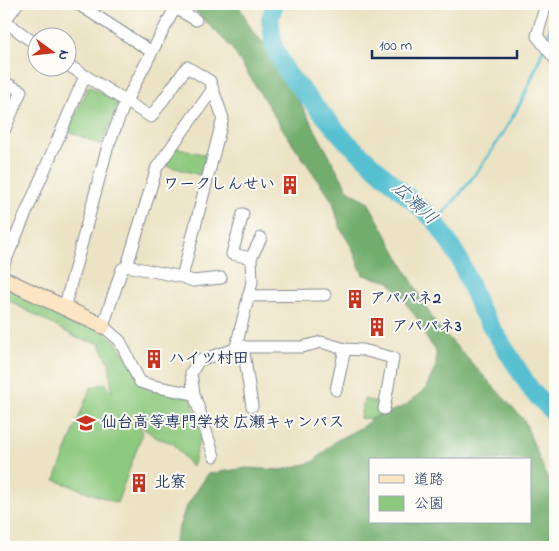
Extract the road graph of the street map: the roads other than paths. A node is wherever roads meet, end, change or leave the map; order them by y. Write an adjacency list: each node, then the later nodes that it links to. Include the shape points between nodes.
1 (17, 4): 6 (street)
2 (78, 4): 8 (street)
3 (546, 4): 9 (street, via 537,36)
4 (174, 6): 5 (street); 8 (street)
5 (196, 20)
6 (5, 21): 7 (street)
7 (28, 38)
8 (152, 52): 14 (street)
9 (555, 59)
10 (78, 71): 11 (street)
11 (85, 76): 14 (street); 19 (street)
12 (4, 82): 15 (street, via 21,91)
13 (213, 89): 14 (street, via 210,81 187,67 151,118); 20 (street, via 157,167); 21 (street, via 223,118)
14 (125, 103): 26 (street, via 107,149)
15 (4, 131)
16 (242, 214): 18 (street, via 232,254)
17 (261, 238): 18 (street)
18 (251, 258): 24 (street, via 252,282)
19 (4, 264)
20 (127, 266): 21 (street); 27 (street, via 122,270)
21 (182, 277): 22 (street, via 193,281)
22 (221, 278)
23 (4, 279): 26 (street)
24 (248, 296): 25 (street); 28 (street)
25 (325, 296)
26 (64, 309): 27 (street)
27 (103, 326): 31 (street, via 120,341 140,382)
28 (239, 346): 29 (street, via 302,347 321,342); 31 (street, via 199,360 191,373); 32 (street)
29 (344, 349): 30 (street); 33 (street, via 364,350 393,358)
30 (336, 390)
31 (194, 394): 34 (street)
32 (252, 406)
33 (384, 409)
34 (214, 456)

